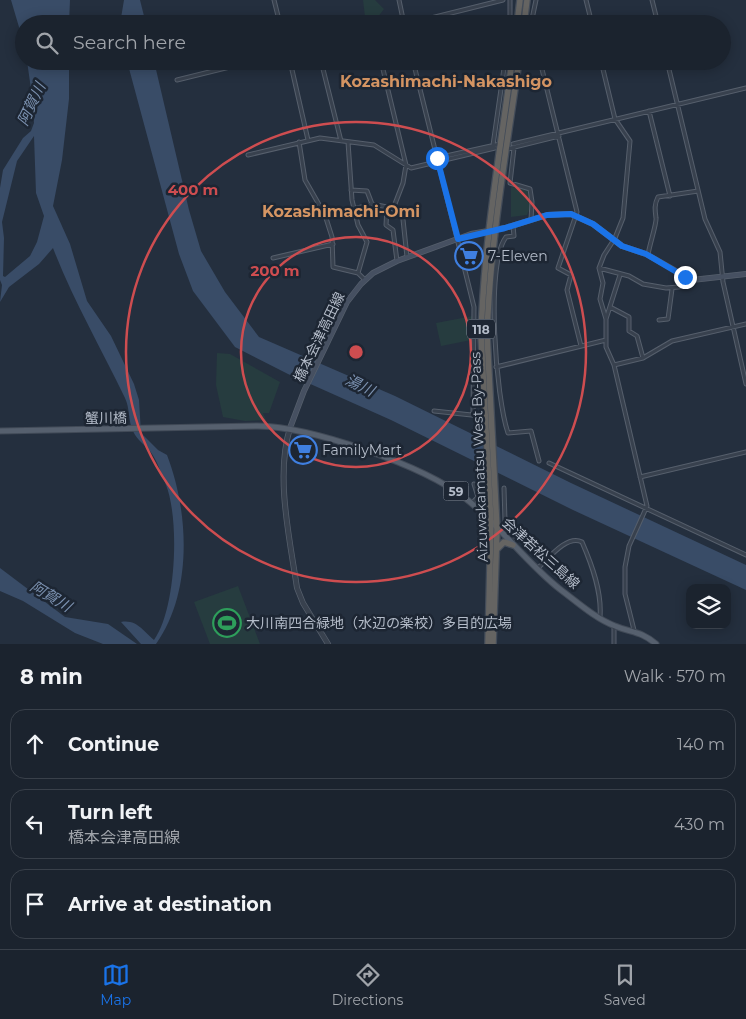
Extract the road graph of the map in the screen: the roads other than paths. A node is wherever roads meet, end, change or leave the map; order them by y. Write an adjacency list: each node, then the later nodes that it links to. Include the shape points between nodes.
1 (274, 0): 10 (street)
2 (398, 0): 11 (street)
3 (503, 0): 12 (street)
4 (510, 0): 13 (street)
5 (520, 0): 14 (highway)
6 (527, 0): 15 (highway)
7 (536, 0): 16 (street)
8 (586, 0): 17 (street)
9 (652, 0): 18 (street)
10 (278, 15)
11 (403, 15)
12 (442, 15)
13 (510, 15)
14 (518, 15)
15 (525, 15)
16 (533, 15)
17 (590, 15)
18 (656, 15)
19 (218, 70): 30 (street)
20 (292, 70): 36 (street)
21 (323, 70): 37 (street)
22 (383, 70): 46 (street)
23 (416, 70): 45 (street)
24 (504, 70): 41 (street)
25 (511, 70): 40 (highway, Aizuwakamatsu West By-Pass / 118)
26 (518, 70): 43 (highway, Aizuwakamatsu West By-Pass / 118)
27 (542, 70): 35 (street)
28 (603, 70): 34 (street)
29 (669, 70): 32 (street)
30 (177, 80)
31 (746, 88): 32 (street)
32 (677, 105): 33 (street); 48 (street)
33 (649, 111): 34 (street); 49 (street)
34 (616, 119): 35 (street); 59 (street, via 628,136 630,150 624,186 625,206)
35 (558, 135): 42 (street); 54 (street)
36 (308, 140): 37 (street); 38 (street)
37 (341, 141): 39 (street)
38 (299, 142): 44 (street); 60 (street, via 305,180 325,215)
39 (348, 142): 46 (street, via 374,145); 47 (street)
40 (501, 144): 41 (street); 57 (highway, Aizuwakamatsu West By-Pass / 118)
41 (494, 146): 45 (street)
42 (513, 146): 43 (street); 55 (street, via 510,183 530,189)
43 (506, 149): 57 (highway, Aizuwakamatsu West By-Pass / 118)
44 (248, 155)
45 (438, 160): 46 (street, via 411,168); 58 (street)
46 (406, 165): 53 (street)
47 (351, 190): 50 (street, via 367,191); 52 (street)
48 (698, 191): 49 (street); 69 (street, via 705,219 718,245)
49 (670, 196): 61 (street, via 656,199 656,220)
50 (372, 204): 51 (street); 52 (street)
51 (386, 208): 53 (street); 64 (street, via 386,225 393,230)
52 (354, 209): 66 (street, via 367,242)
53 (393, 209): 62 (street, via 403,212)
54 (576, 215): 55 (main road, 橋本会津高田線, via 556,213); 59 (main road, 橋本会津高田線); 79 (street, via 558,268 571,274 567,290)
55 (531, 220): 56 (main road, 橋本会津高田線)
56 (513, 226): 57 (main road, 橋本会津高田線); 82 (street, via 514,236 506,236 501,244 497,276)
57 (492, 230): 58 (main road, 橋本会津高田線); 96 (highway, Aizuwakamatsu West By-Pass / 118, via 487,335)
58 (458, 239): 62 (main road, 橋本会津高田線); 86 (street, via 474,309)
59 (613, 240): 61 (main road, 橋本会津高田線); 65 (street)
60 (333, 244): 63 (street); 66 (street, via 332,267)
61 (648, 255): 71 (main road, 橋本会津高田線)
62 (406, 257): 64 (main road, 橋本会津高田線)
63 (273, 258)
64 (397, 261): 70 (main road, 橋本会津高田線)
65 (599, 268): 67 (street); 74 (street, via 603,284 600,299)
66 (358, 273): 70 (street)
67 (620, 274): 72 (street, via 643,284); 73 (street)
68 (746, 274): 69 (main road)
69 (722, 278): 71 (main road); 77 (street)
70 (365, 280): 90 (main road, 橋本会津高田線, via 347,302)
71 (692, 280): 72 (street)
72 (672, 289): 75 (street, via 668,319)
73 (610, 307): 74 (street); 80 (street, via 629,317 629,331 637,336)
74 (606, 319): 78 (street)
75 (659, 320)
76 (746, 324): 77 (street)
77 (733, 327): 80 (street, via 672,341); 83 (street)
78 (606, 340): 79 (street); 81 (street)
79 (581, 346): 82 (street)
80 (643, 358): 81 (street)
81 (614, 365): 95 (street)
82 (496, 367): 85 (street)
83 (746, 384)
84 (434, 410): 86 (street)
85 (503, 414): 87 (street); 93 (street, via 508,433 531,431)
86 (473, 415): 88 (street)
87 (496, 415)
88 (481, 416)
89 (213, 427): 90 (main road, 会津若松三島線 / 59); 91 (main road, 蟹川橋 / 59)
90 (290, 428): 100 (main road, 会津若松三島線 / 59, via 411,469 452,489); 111 (street, via 284,458 284,485 297,588 302,603)
91 (0, 432)
92 (746, 452): 95 (street)
93 (539, 461)
94 (549, 463): 101 (street)
95 (640, 477): 101 (street)
96 (491, 483): 99 (highway, Aizuwakamatsu West By-Pass / 118); 103 (highway, Aizuwakamatsu West By-Pass / 118)
97 (474, 484): 100 (street, via 478,498)
98 (504, 488): 104 (street, via 505,521 516,536)
99 (490, 503): 100 (main road, via 484,507); 102 (highway, Aizuwakamatsu West By-Pass / 118)
100 (474, 506): 102 (main road, 会津若松三島線 / 59)
101 (647, 510): 106 (street); 110 (street, via 630,546 625,567 626,594)
102 (491, 523): 103 (main road, 会津若松三島線 / 59); 112 (highway, Aizuwakamatsu West By-Pass / 118)
103 (497, 529): 104 (main road, 会津若松三島線 / 59); 105 (highway, Aizuwakamatsu West By-Pass / 118)
104 (512, 544): 105 (highway, via 504,542); 107 (main road, 会津若松三島線 / 59)
105 (497, 549): 113 (highway, Aizuwakamatsu West By-Pass / 118)
106 (746, 555)
107 (538, 569): 108 (main road, 会津若松三島線 / 59, via 561,590); 108 (street, via 560,546 572,540 582,542 600,596)
108 (600, 617): 109 (main road, 会津若松三島線 / 59)
109 (614, 626): 110 (main road, 会津若松三島線 / 59); 114 (street)
110 (634, 630): 115 (main road, 会津若松三島線 / 59)
111 (328, 644)
112 (488, 644)
113 (493, 644)
114 (614, 644)
115 (656, 644)

